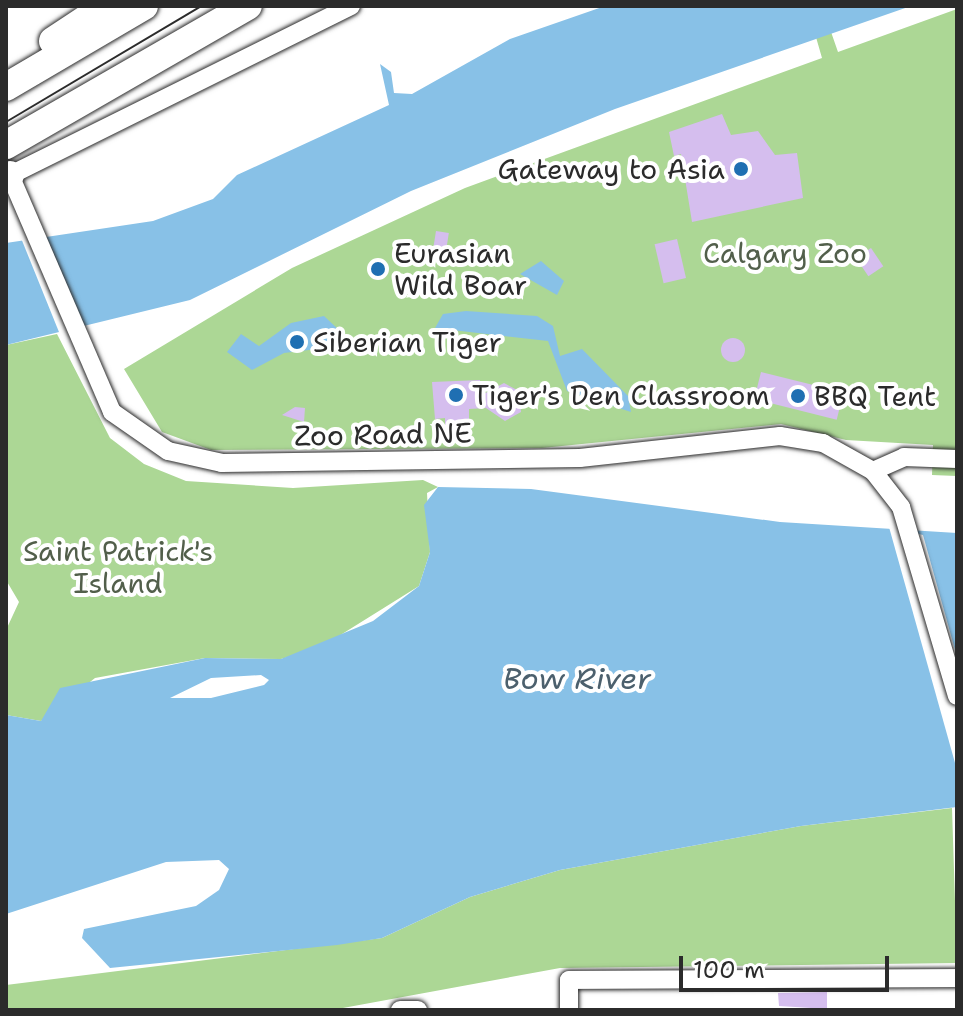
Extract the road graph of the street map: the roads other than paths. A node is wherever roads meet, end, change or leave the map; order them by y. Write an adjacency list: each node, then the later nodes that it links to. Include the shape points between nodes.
1 (106, 6): 5 (highway)
2 (144, 6): 6 (highway)
3 (248, 6): 7 (highway)
4 (351, 6): 8 (street)
5 (6, 68)
6 (6, 87)
7 (6, 145)
8 (11, 182): 10 (street, Zoo Road NE, via 103,400 126,425 199,461 580,458 780,436 823,443)
9 (957, 459): 10 (street, via 904,457)
10 (873, 471): 11 (street, Zoo Road NE, via 901,507)
11 (957, 696)
12 (957, 978): 13 (street, via 569,980)
13 (569, 1010)

